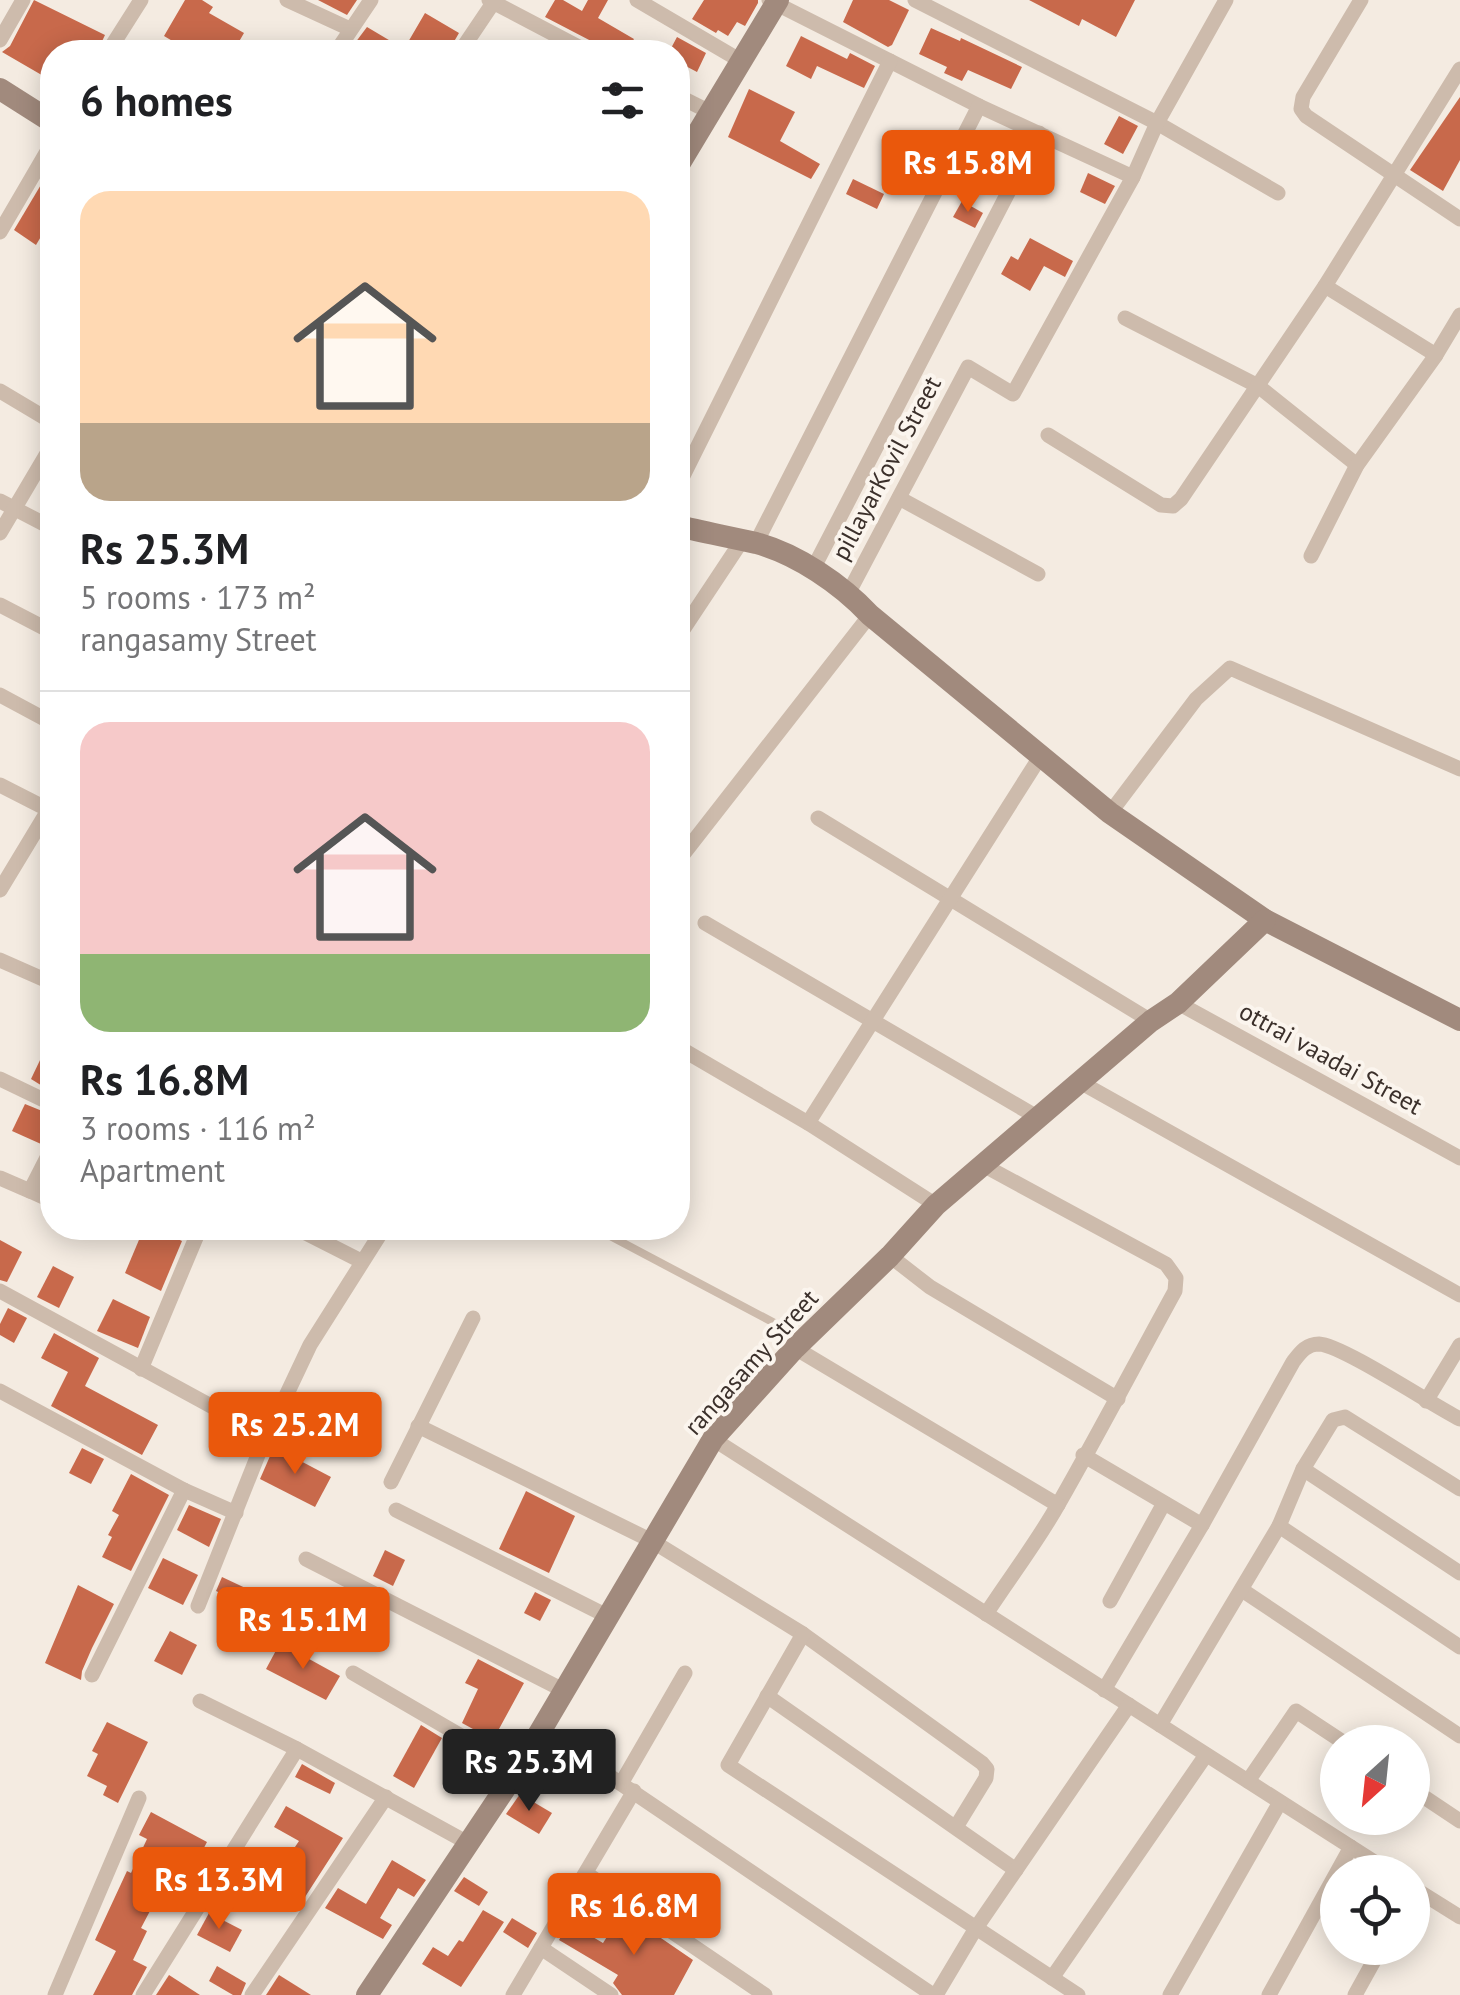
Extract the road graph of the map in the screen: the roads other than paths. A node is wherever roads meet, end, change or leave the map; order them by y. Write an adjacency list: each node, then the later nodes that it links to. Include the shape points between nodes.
1 (23, 0): 12 (street)
2 (141, 0): 13 (street)
3 (287, 0): 11 (street)
4 (371, 0): 11 (street)
5 (637, 0): 18 (street)
6 (915, 0): 26 (street)
7 (1226, 0): 26 (street, pillayarKovil Street)
8 (1361, 0): 30 (street, via 1300,104 1306,116)
9 (491, 1): 15 (street); 16 (street)
10 (774, 1): 17 (street); 18 (street)
11 (350, 29): 14 (street)
12 (0, 40)
13 (116, 40)
14 (343, 40)
15 (467, 40)
16 (550, 40)
17 (890, 61): 23 (street); 44 (street)
18 (741, 62): 24 (street)
19 (1460, 69): 21 (street)
20 (0, 89): 25 (street)
21 (1456, 89): 30 (street)
22 (690, 102): 24 (street)
23 (979, 106): 27 (street); 51 (street)
24 (710, 112): 28 (street)
25 (40, 114)
26 (1157, 122): 31 (street, pillayarKovil Street); 32 (street)
27 (1039, 133): 31 (street); 53 (street)
28 (690, 146)
29 (40, 164): 34 (street)
30 (1394, 174): 33 (street); 35 (street)
31 (1133, 177): 46 (street, pillayarKovil Street, via 1013,394 968,367)
32 (1278, 194)
33 (1460, 220)
34 (0, 232)
35 (1326, 286): 38 (street); 39 (street)
36 (1460, 315): 38 (street)
37 (1125, 318): 39 (street)
38 (1436, 355): 45 (street)
39 (1258, 386): 42 (street, via 1190,488 1168,507); 45 (street)
40 (0, 391): 41 (street)
41 (40, 415)
42 (1048, 435)
43 (40, 460): 47 (street)
44 (690, 462)
45 (1357, 465): 52 (street)
46 (898, 498): 54 (street); 55 (street, pillayarKovil Street)
47 (7, 504): 48 (street); 50 (street)
48 (40, 522)
49 (690, 529): 51 (street)
50 (0, 534)
51 (748, 543): 53 (street); 58 (street)
52 (1310, 556)
53 (813, 569): 55 (street)
54 (1038, 574)
55 (849, 592): 57 (street)
56 (0, 605): 59 (street)
57 (870, 614): 62 (street); 69 (street)
58 (690, 621)
59 (40, 626)
60 (0, 695): 61 (street)
61 (40, 717)
62 (1040, 758): 66 (street); 72 (street)
63 (1460, 769): 66 (street, via 1230,668 1196,699)
64 (0, 785): 65 (street)
65 (40, 802)
66 (1110, 813): 73 (street)
67 (818, 818): 72 (street)
68 (40, 822): 70 (street)
69 (690, 846)
70 (7, 865): 71 (street)
71 (0, 890)
72 (952, 900): 79 (street); 80 (street)
73 (1265, 920): 77 (street, rangasamy Street); 78 (street)
74 (705, 922): 79 (street)
75 (0, 960): 76 (street)
76 (40, 978)
77 (1178, 1003): 80 (street, rangasamy Street); 87 (street, ottrai vaadai Street)
78 (1460, 1020)
79 (871, 1021): 85 (street); 86 (street)
80 (1151, 1021): 83 (street, rangasamy Street)
81 (690, 1055): 86 (street)
82 (0, 1079): 84 (street)
83 (1080, 1082): 85 (street, rangasamy Street); 101 (street)
84 (40, 1098)
85 (1037, 1117): 88 (street, rangasamy Street)
86 (808, 1123): 93 (street)
87 (1460, 1158)
88 (983, 1165): 93 (street, rangasamy Street); 107 (street, via 1166,1264 1176,1278)
89 (40, 1171): 91 (street)
90 (0, 1178): 91 (street)
91 (30, 1191): 92 (street)
92 (40, 1196)
93 (936, 1205): 98 (street, rangasamy Street)
94 (195, 1240): 105 (street)
95 (320, 1240): 99 (street)
96 (376, 1240): 99 (street)
97 (617, 1240): 103 (lane, via 794,1331)
98 (890, 1256): 103 (street, rangasamy Street); 107 (street, via 930,1287)
99 (362, 1261): 111 (street, via 310,1345)
100 (0, 1290): 105 (street)
101 (1460, 1295)
102 (472, 1318): 110 (street)
103 (800, 1344): 112 (street, rangasamy Street); 119 (street)
104 (1460, 1345): 108 (street)
105 (140, 1369): 111 (street)
106 (0, 1391): 117 (street)
107 (1118, 1399): 113 (street)
108 (1426, 1401): 109 (street); 122 (street, via 1342,1351 1319,1344 1305,1348)
109 (1460, 1419)
110 (418, 1426): 115 (street); 124 (street)
111 (266, 1436): 121 (street)
112 (712, 1439): 124 (street, rangasamy Street); 130 (street)
113 (1083, 1455): 118 (street); 119 (street)
114 (1303, 1469): 116 (street, via 1325,1429 1345,1417); 123 (street); 126 (street)
115 (391, 1482)
116 (1460, 1489)
117 (184, 1490): 121 (street); 136 (street)
118 (1164, 1504): 122 (street); 128 (street)
119 (1058, 1505): 130 (street)
120 (396, 1510): 131 (street)
121 (236, 1513): 129 (street)
122 (1202, 1526): 138 (street)
123 (1279, 1526): 127 (street); 133 (street)
124 (652, 1541): 131 (street, rangasamy Street); 132 (street)
125 (306, 1559): 137 (street)
126 (1460, 1572)
127 (1242, 1590): 142 (street); 145 (street)
128 (1110, 1600)
129 (198, 1606)
130 (986, 1614): 138 (street)
131 (607, 1616): 137 (street, rangasamy Street)
132 (803, 1634): 139 (street); 156 (street, via 987,1769)
133 (1460, 1646)
134 (686, 1672): 150 (street)
135 (353, 1673): 148 (street)
136 (92, 1675)
137 (563, 1690): 144 (street, rangasamy Street)
138 (1104, 1690): 141 (street)
139 (767, 1696): 156 (street); 164 (street, via 728,1764)
140 (200, 1701): 146 (street)
141 (1129, 1705): 142 (street); 160 (street)
142 (1160, 1725): 147 (street)
143 (1320, 1727): 149 (street, via 1296,1711)
144 (540, 1728): 148 (street, rangasamy Street); 150 (street)
145 (1460, 1736)
146 (297, 1748): 151 (street); 169 (street)
147 (1206, 1755): 149 (street); 167 (street)
148 (518, 1769): 157 (street, rangasamy Street)
149 (1248, 1781): 154 (street)
150 (628, 1787): 161 (street); 175 (street)
151 (386, 1797): 157 (street); 170 (street)
152 (139, 1798): 168 (street)
153 (1430, 1801): 155 (street)
154 (1280, 1802): 158 (street); 177 (street)
155 (1460, 1821)
156 (956, 1828): 160 (street)
157 (468, 1844): 171 (street, rangasamy Street)
158 (1351, 1847): 159 (street); 178 (street)
159 (1363, 1855)
160 (1016, 1870): 164 (street)
161 (587, 1874): 165 (street); 174 (street)
162 (1430, 1898): 163 (street)
163 (1460, 1917)
164 (976, 1928): 167 (street); 175 (street)
165 (542, 1948): 172 (street); 173 (street)
166 (1372, 1965): 179 (street)
167 (1052, 1978): 176 (street)
168 (55, 1995)
169 (143, 1995)
170 (252, 1995)
171 (367, 1995)
172 (513, 1995)
173 (611, 1995)
174 (766, 1995)
175 (934, 1995)
176 (1078, 1995)
177 (1170, 1995)
178 (1269, 1995)
179 (1355, 1995)

